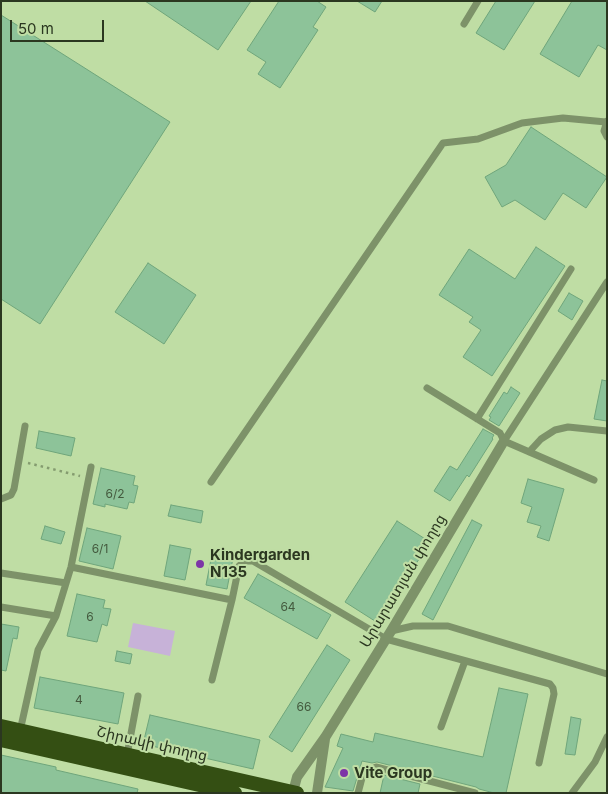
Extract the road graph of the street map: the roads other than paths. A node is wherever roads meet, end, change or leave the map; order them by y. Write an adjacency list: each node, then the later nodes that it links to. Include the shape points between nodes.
1 (478, 1): 2 (lane)
2 (464, 24)
3 (606, 122): 4 (lane, via 604,131); 15 (lane, via 562,118 522,123 478,139 443,143)
4 (607, 137)
5 (571, 269): 8 (lane)
6 (607, 282): 11 (lane)
7 (427, 388): 8 (lane)
8 (477, 419): 11 (lane, via 500,433)
9 (25, 426): 16 (lane, via 11,495)
10 (607, 431): 12 (lane, via 568,427 555,430)
11 (504, 441): 12 (lane); 23 (street, Արարատյան փողոց)
12 (529, 452): 14 (lane)
13 (91, 467): 17 (lane)
14 (594, 480)
15 (211, 482)
16 (1, 499)
17 (71, 567): 19 (lane); 20 (lane)
18 (1, 573): 19 (lane)
19 (66, 584): 22 (lane)
20 (232, 600): 23 (lane, via 239,566 245,561 252,561); 26 (lane)
21 (1, 607): 22 (lane)
22 (56, 616): 30 (lane, via 38,650)
23 (388, 635): 24 (lane); 25 (lane, via 413,626 448,626); 31 (street, Արարատյան փողոց)
24 (465, 661): 29 (lane); 35 (lane, via 550,684 553,688)
25 (607, 674)
26 (212, 680)
27 (138, 696): 34 (lane)
28 (1, 726): 30 (highway, Շիրակի փողոց)
29 (441, 727)
30 (20, 730): 34 (highway, Շիրակի փողոց)
31 (326, 736): 36 (street, Արարատյան փողոց, via 296,777); 38 (street, Արարատյան փողոց)
32 (607, 737): 41 (lane, via 595,762)
33 (1, 740): 37 (highway, Շիրակի փողոց)
34 (126, 755): 36 (highway, Շիրակի փողոց)
35 (539, 763)
36 (295, 792)
37 (235, 793)
38 (317, 793)
39 (358, 793): 40 (lane, via 363,774 376,767)
40 (474, 793)
41 (572, 793)

